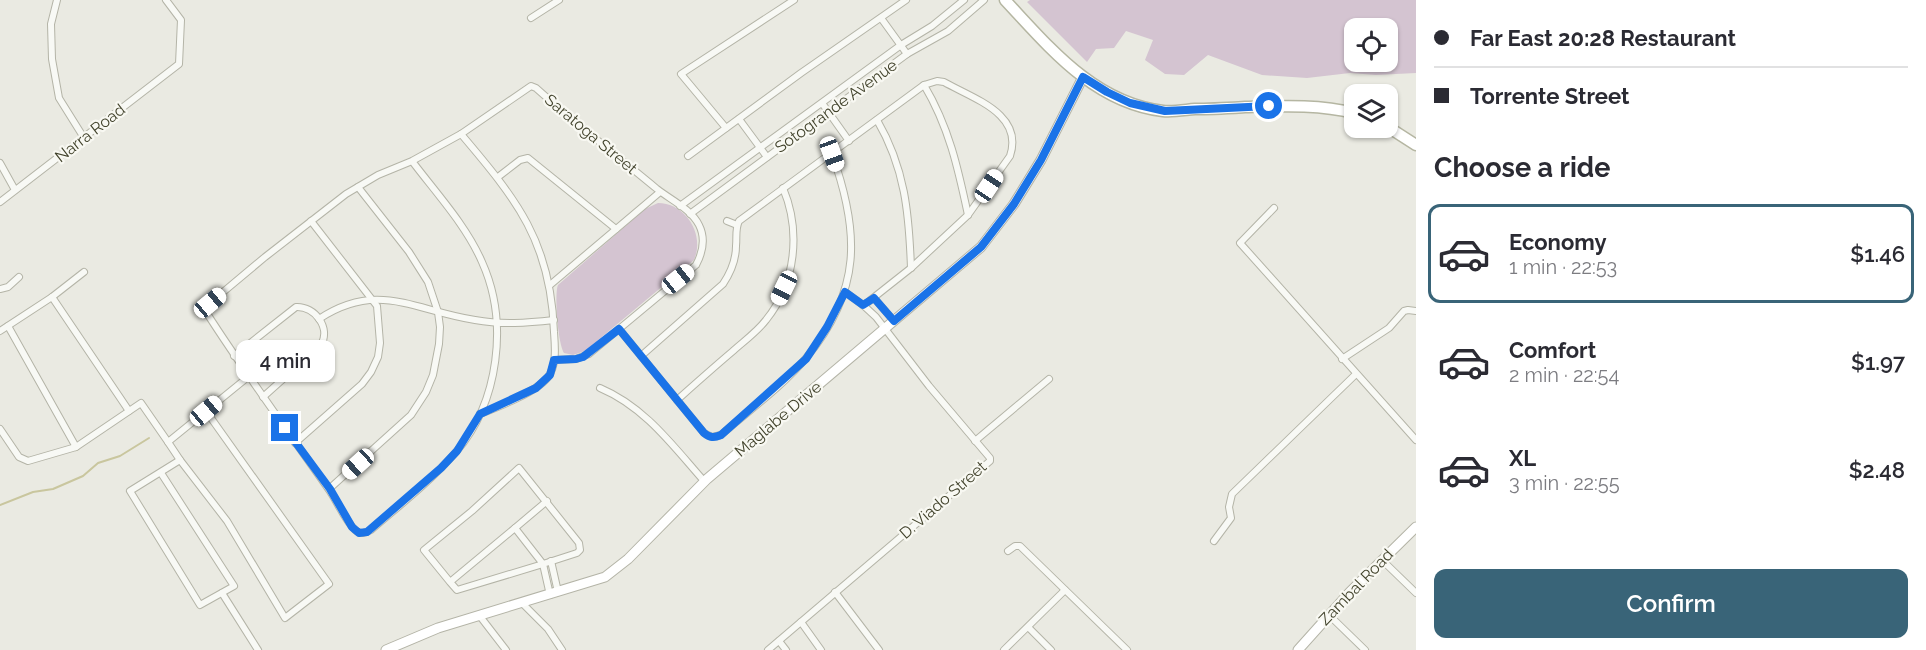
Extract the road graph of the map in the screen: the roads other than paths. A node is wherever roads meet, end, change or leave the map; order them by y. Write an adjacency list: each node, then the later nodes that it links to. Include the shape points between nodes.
1 (57, 0): 27 (street, via 51,24 59,98)
2 (166, 0): 27 (street, Narra Road, via 181,20 179,64)
3 (559, 0): 10 (street)
4 (794, 0): 24 (street, via 681,74)
5 (906, 0): 11 (street)
6 (964, 0): 9 (street, Sotogrande Avenue)
7 (984, 0): 12 (street, Sotogrande Avenue)
8 (1005, 0): 17 (main road, via 1056,55)
9 (947, 14): 12 (street); 13 (street, Sotogrande Avenue)
10 (531, 18)
11 (881, 18): 15 (street); 22 (street)
12 (955, 24): 14 (street, Sotogrande Avenue)
13 (932, 26): 14 (street); 15 (street, Sotogrande Avenue)
14 (939, 36): 16 (street, Sotogrande Avenue)
15 (901, 45): 16 (street); 19 (street, Sotogrande Avenue)
16 (907, 54): 21 (street, Sotogrande Avenue)
17 (1083, 77): 20 (main road, via 1130,103 1165,111 1304,106); 64 (main road, Maglabe Drive, via 1041,160 981,247)
18 (924, 85): 23 (street); 45 (street, via 948,133); 45 (street, via 944,82 994,110 1010,126 1010,156)
19 (822, 103): 21 (street); 30 (street, Sotogrande Avenue)
20 (1344, 111)
21 (828, 112): 28 (street); 33 (street, Sotogrande Avenue)
22 (739, 119): 24 (street); 30 (street)
23 (876, 120): 28 (street); 50 (street, via 903,182)
24 (726, 128): 32 (street)
25 (1398, 133): 29 (main road)
26 (461, 134): 34 (street, Saratoga Street); 36 (street); 40 (street, Saratoga Street, via 531,86)
27 (84, 138): 39 (street, Narra Road)
28 (849, 141): 31 (street)
29 (1416, 145)
30 (760, 149): 33 (street); 42 (street, Sotogrande Avenue)
31 (832, 154): 38 (street); 55 (street, via 845,192 852,233)
32 (688, 156)
33 (766, 157): 44 (street, Sotogrande Avenue)
34 (411, 161): 37 (street, Saratoga Street); 65 (street, via 472,242 489,278)
35 (0, 162): 39 (street)
36 (498, 177): 49 (street, via 528,158); 53 (street, via 533,234)
37 (358, 187): 46 (street, Saratoga Street); 61 (street, via 421,268)
38 (783, 188): 48 (street); 79 (street, via 790,207 794,245 791,267 775,307 753,334)
39 (15, 190): 41 (street, Narra Road)
40 (660, 192): 42 (street, Saratoga Street); 49 (street)
41 (0, 202)
42 (680, 206): 44 (street, Saratoga Street)
43 (1274, 208): 72 (street, via 1240,243)
44 (690, 214): 67 (street, Saratoga Street, via 703,237 696,265)
45 (968, 215): 50 (street)
46 (311, 221): 58 (street); 70 (street, Saratoga Street, via 210,303 208,315)
47 (727, 221): 48 (street)
48 (737, 225): 71 (street, via 735,256 723,284)
49 (616, 229): 53 (street)
50 (911, 268): 57 (street)
51 (84, 272): 56 (street)
52 (19, 277): 54 (street)
53 (550, 285): 63 (street)
54 (0, 289)
55 (845, 292): 59 (street, D. Viado Street); 79 (street, via 806,359 721,435 707,436)
56 (52, 297): 66 (street); 80 (street)
57 (874, 298): 59 (street); 64 (street)
58 (373, 299): 61 (street, via 398,300); 62 (street, via 350,303); 87 (street, via 380,343 371,372)
59 (863, 305): 68 (street, D. Viado Street)
60 (1416, 311): 72 (street, via 1404,311 1389,328)
61 (438, 312): 65 (street); 92 (street, via 437,360 419,404 402,425)
62 (319, 319): 70 (street, via 296,307); 78 (street, via 324,334 321,345)
63 (554, 320): 65 (street); 73 (street)
64 (894, 321): 68 (main road, Maglabe Drive)
65 (498, 323): 82 (street, via 493,369)
66 (8, 326): 69 (street); 88 (street)
67 (619, 329): 71 (street); 73 (street, Saratoga Street, via 583,357)
68 (885, 329): 85 (street, D. Viado Street); 91 (main road, Maglabe Drive)
69 (0, 331)
70 (234, 356): 75 (street)
71 (641, 356): 79 (street)
72 (1342, 359): 74 (street)
73 (554, 360): 82 (street, via 550,375 536,388)
74 (1356, 374): 84 (street); 96 (street, via 1232,494 1231,518)
75 (248, 377): 78 (street); 81 (street)
76 (1048, 379): 85 (street)
77 (600, 388): 91 (street, via 620,396 652,422)
78 (263, 397): 87 (street)
79 (677, 400)
80 (129, 411): 86 (street, via 141,403); 88 (street)
81 (206, 411): 86 (street); 89 (street, via 329,584 285,618 227,521)
82 (480, 414): 92 (street, via 457,451 371,530 359,533 352,527)
83 (0, 429): 88 (street, via 19,457 28,460)
84 (1416, 440)
85 (975, 441): 103 (street, D. Viado Street, via 990,462)
86 (168, 442): 89 (street)
87 (296, 443): 92 (street)
88 (76, 447)
89 (180, 460): 90 (street)
90 (161, 473): 104 (street, via 234,586); 104 (street, via 130,491 200,605)
91 (704, 482): 105 (main road, Maglabe Drive, via 628,559 604,577)
92 (330, 489)
93 (547, 501): 95 (street); 99 (street, via 581,546 577,553); 101 (street, via 519,468 424,550)
94 (1416, 527): 98 (main road, Zambal Road)
95 (515, 528): 100 (street); 101 (street)
96 (1214, 541)
97 (1008, 551): 102 (street, via 1020,546)
98 (1382, 560): 106 (street); 109 (main road, Zambal Road)
99 (550, 561): 100 (street); 105 (street)
100 (543, 564): 101 (street, via 457,590); 105 (street)
101 (450, 582)
102 (1065, 590): 111 (street); 123 (street)
103 (835, 592): 110 (street, D. Viado Street); 120 (street)
104 (222, 593): 113 (street)
105 (554, 594): 107 (main road, Maglabe Drive)
106 (1416, 594)
107 (522, 603): 108 (main road, Maglabe Drive); 116 (street)
108 (479, 615): 114 (main road, Maglabe Drive); 115 (street)
109 (1329, 615): 124 (main road, Zambal Road); 125 (street)
110 (801, 622): 112 (street, D. Viado Street); 119 (street)
111 (1028, 627): 121 (street); 122 (street)
112 (779, 641): 117 (street, D. Viado Street); 118 (street)
113 (258, 650)
114 (386, 650)
115 (506, 650)
116 (562, 650)
117 (768, 650)
118 (786, 650)
119 (821, 650)
120 (879, 650)
121 (1004, 650)
122 (1051, 650)
123 (1127, 650)
124 (1298, 650)
125 (1365, 650)

